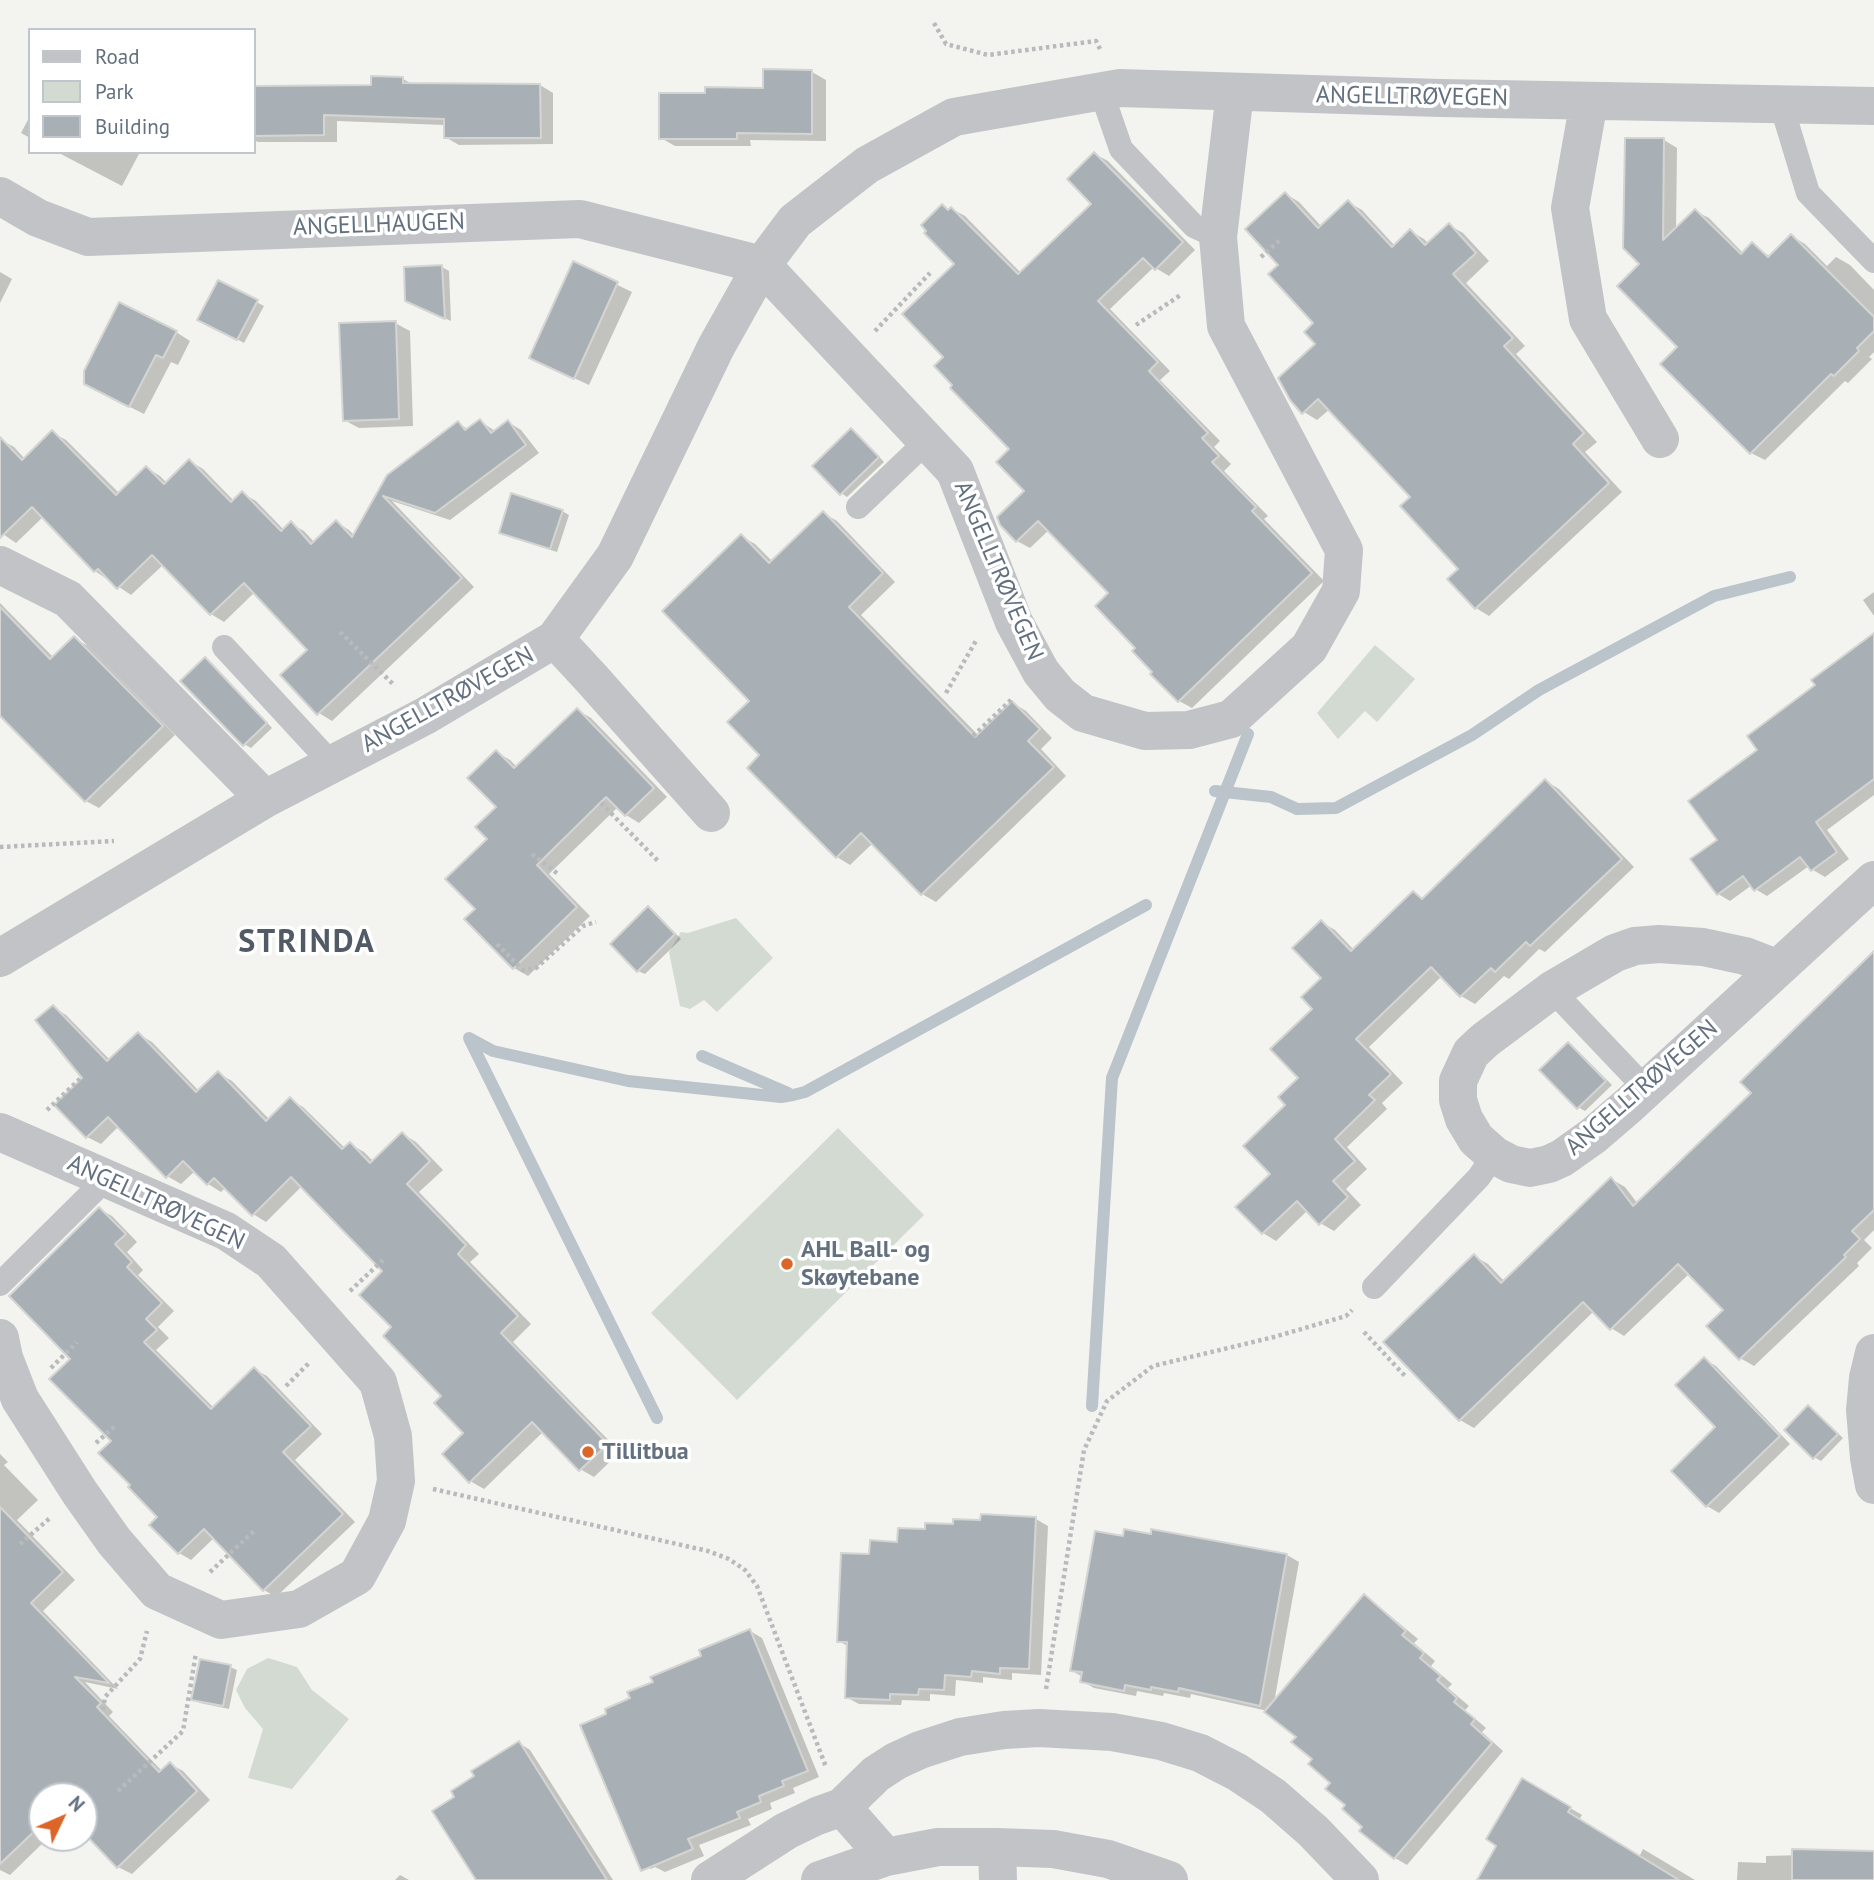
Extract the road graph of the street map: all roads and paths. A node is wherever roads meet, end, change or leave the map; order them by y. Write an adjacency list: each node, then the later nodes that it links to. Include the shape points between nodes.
1 (934, 23): 2 (path, via 946,44 988,55 1096,40)
2 (1111, 89): 3 (street, ANGELLTRØVEGEN); 8 (lane, via 1121,149 1194,226); 10 (street, ANGELLTRØVEGEN, via 954,117 866,165 795,221)
3 (1235, 93): 4 (street, ANGELLTRØVEGEN); 8 (street, ANGELLTRØVEGEN)
4 (1589, 101): 5 (street, ANGELLTRØVEGEN); 13 (street, via 1570,208 1588,318)
5 (1781, 104): 6 (street, ANGELLTRØVEGEN); 9 (lane, via 1808,193)
6 (1874, 106)
7 (0, 196): 10 (street, ANGELLHAUGEN, via 38,218 88,237 580,219)
8 (1218, 237): 21 (street, ANGELLTRØVEGEN, via 1226,326 1344,550 1341,591 1309,648 1231,719 1210,725 1145,731 1083,713)
9 (1874, 261)
10 (762, 265): 12 (street, ANGELLTRØVEGEN); 19 (street, ANGELLTRØVEGEN, via 716,347 615,556)
11 (930, 273): 12 (path)
12 (849, 358): 14 (street, ANGELLTRØVEGEN)
13 (1660, 439)
14 (927, 441): 15 (lane); 21 (street, ANGELLTRØVEGEN, via 955,471 1014,622)
15 (859, 507)
16 (0, 565): 26 (street, via 68,598)
17 (340, 632): 23 (path)
18 (977, 638): 22 (path)
19 (555, 639): 23 (street, ANGELLTRØVEGEN); 28 (street, ANGELLTRØVEGEN)
20 (224, 647): 25 (lane)
21 (1041, 673): 24 (path)
22 (946, 693)
23 (425, 716): 25 (street, ANGELLTRØVEGEN)
24 (973, 736)
25 (332, 765): 26 (street, ANGELLTRØVEGEN)
26 (265, 799): 37 (street, ANGELLTRØVEGEN)
27 (601, 803): 32 (path)
28 (711, 813)
29 (116, 841): 30 (path)
30 (0, 847)
31 (532, 854): 33 (path)
32 (659, 862)
33 (558, 874)
34 (1874, 880): 38 (street, ANGELLTRØVEGEN)
35 (596, 922): 36 (path, via 583,926 536,968 523,970)
36 (497, 944)
37 (0, 958)
38 (1776, 968): 39 (street, ANGELLTRØVEGEN, via 1703,947 1636,946 1615,953); 40 (street, ANGELLTRØVEGEN)
39 (1552, 990): 40 (lane); 42 (street, ANGELLTRØVEGEN, via 1471,1053 1458,1082 1464,1119)
40 (1646, 1089): 42 (street, ANGELLTRØVEGEN, via 1576,1150 1549,1164 1530,1168)
41 (0, 1132): 43 (street, ANGELLTRØVEGEN)
42 (1493, 1155): 46 (lane, via 1479,1177)
43 (107, 1178): 45 (lane); 47 (street, ANGELLTRØVEGEN, via 226,1231 271,1261)
44 (385, 1258): 47 (path)
45 (0, 1284)
46 (1374, 1287): 58 (path, via 1346,1316 1153,1366 1107,1401 1084,1450)
47 (322, 1318): 52 (street, ANGELLTRØVEGEN, via 377,1382 393,1436)
48 (1364, 1332): 51 (path)
49 (0, 1338): 55 (street, ANGELLTRØVEGEN, via 20,1399 80,1493 114,1541)
50 (1874, 1353): 53 (street, via 1865,1410)
51 (1405, 1376)
52 (396, 1481): 55 (street, ANGELLTRØVEGEN, via 387,1521 357,1576 299,1609 221,1620); 60 (path, via 708,1551 745,1570 757,1586)
53 (1874, 1485)
54 (256, 1529): 55 (path)
55 (168, 1597): 57 (path, via 140,1659 106,1697)
56 (205, 1654): 59 (path, via 196,1652 183,1731)
57 (103, 1710)
58 (1022, 1729): 60 (street, via 960,1737 920,1750 876,1774); 66 (street, via 1112,1732 1200,1753 1273,1796)
59 (118, 1791)
60 (842, 1807): 61 (street); 63 (street, via 786,1831)
61 (886, 1857): 62 (street, via 938,1847); 64 (street)
62 (998, 1863): 65 (street, via 1053,1849 1097,1857)
63 (710, 1880)
64 (820, 1880)
65 (1169, 1880)
66 (1360, 1880)

